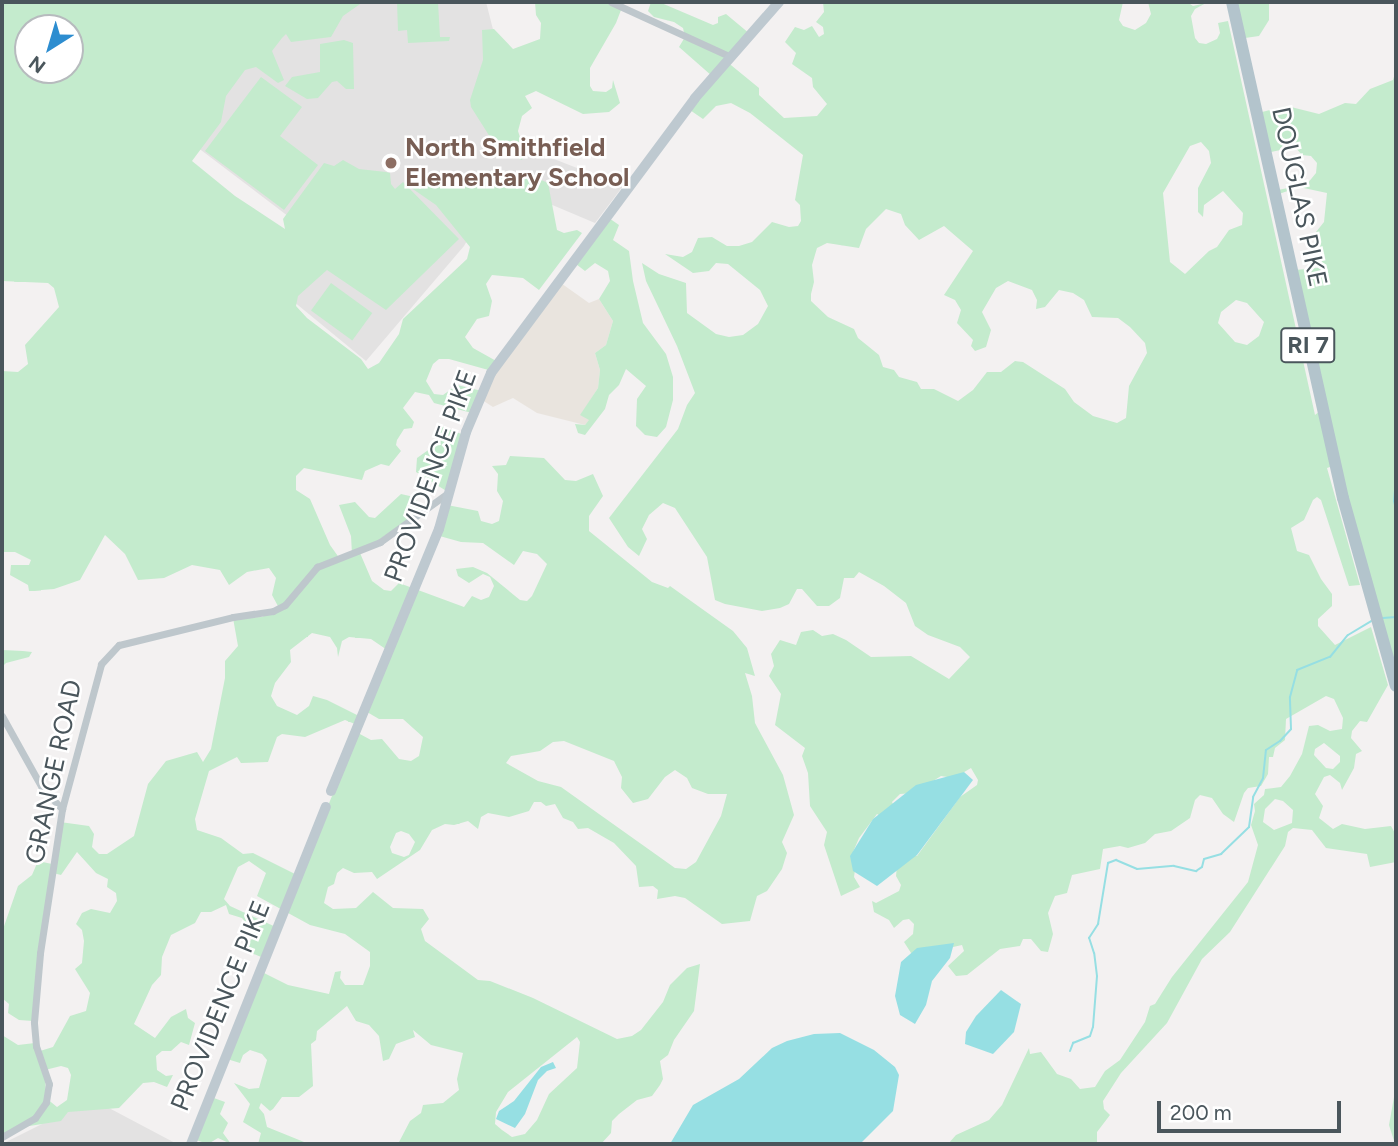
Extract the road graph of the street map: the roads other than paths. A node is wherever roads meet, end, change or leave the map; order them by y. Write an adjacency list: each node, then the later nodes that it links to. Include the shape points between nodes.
1 (611, 2): 4 (street)
2 (779, 2): 4 (main road, PROVIDENCE PIKE)
3 (1232, 2): 6 (main road, DOUGLAS PIKE / RI 7, via 1343,498)
4 (729, 57): 5 (main road, PROVIDENCE PIKE, via 667,133 497,364 476,405)
5 (449, 493): 8 (main road, PROVIDENCE PIKE, via 439,529); 10 (street, GRANGE ROAD, via 380,542 317,567 285,605 273,611 139,639 110,651 95,676)
6 (1396, 686)
7 (2, 716): 10 (street, via 42,788)
8 (331, 791)
9 (326, 807): 12 (main road, PROVIDENCE PIKE)
10 (62, 809): 11 (street, GRANGE ROAD, via 34,1022 36,1046 49,1084 46,1102 35,1118)
11 (2, 1137)
12 (191, 1144)

